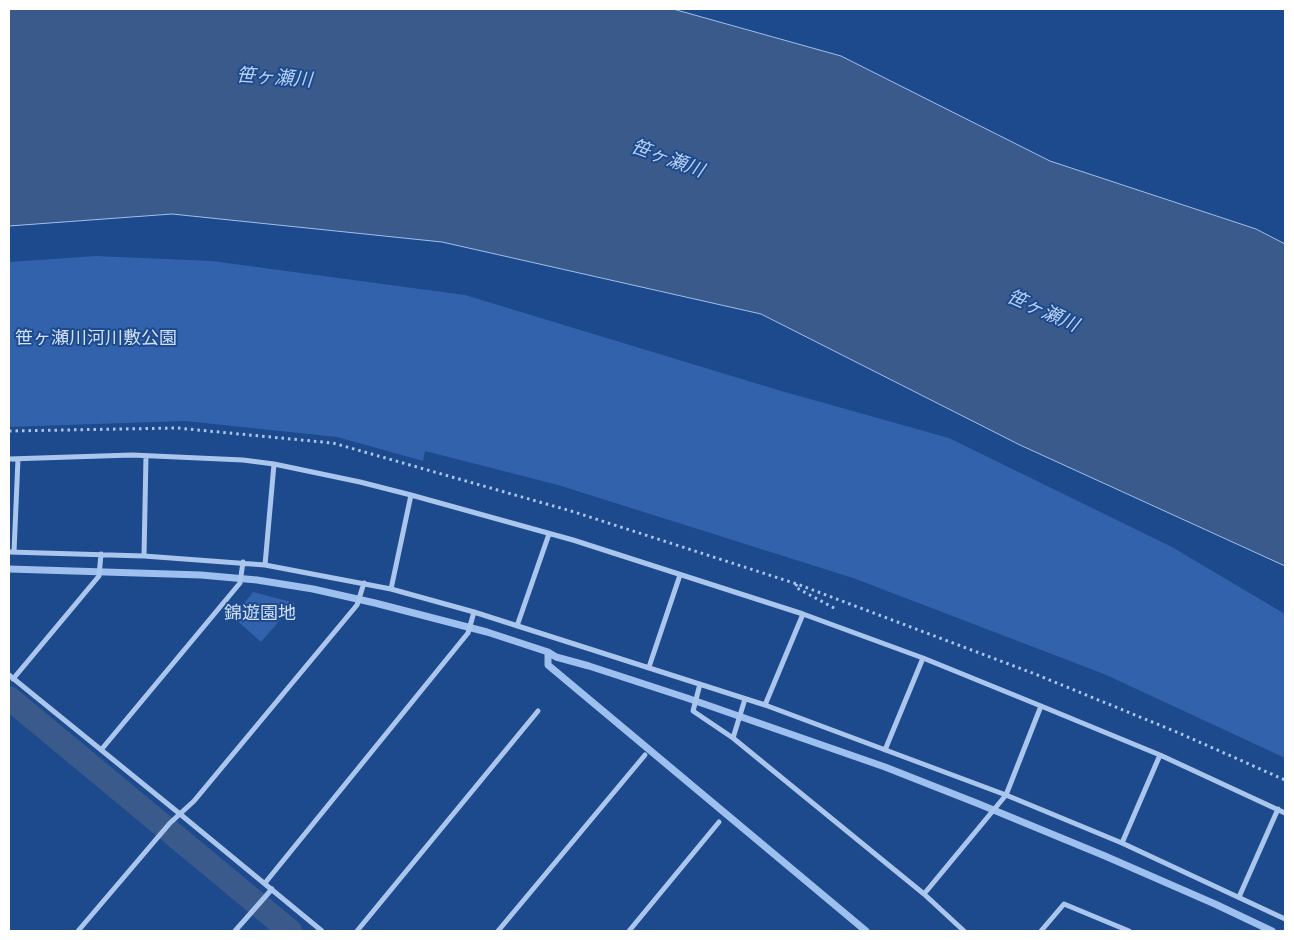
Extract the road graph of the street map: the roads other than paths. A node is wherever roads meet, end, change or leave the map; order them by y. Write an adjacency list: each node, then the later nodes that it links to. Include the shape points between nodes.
1 (146, 456): 3 (street); 4 (street); 9 (street)
2 (9, 459): 3 (street)
3 (18, 459): 7 (street)
4 (274, 464): 5 (street); 11 (street)
5 (411, 495): 6 (street); 14 (street)
6 (549, 534): 12 (street); 17 (street)
7 (12, 552): 8 (street)
8 (101, 554): 9 (street); 20 (street, via 100,574)
9 (144, 556): 10 (street)
10 (243, 562): 11 (street); 27 (street, via 241,582)
11 (265, 565): 13 (street)
12 (680, 575): 16 (street); 19 (street)
13 (364, 583): 14 (street); 34 (street, via 358,603)
14 (391, 589): 15 (street)
15 (474, 612): 17 (street); 37 (street, via 469,631)
16 (803, 614): 18 (street); 23 (street)
17 (518, 626): 19 (street)
18 (922, 658): 24 (street); 28 (street)
19 (649, 667): 21 (street)
20 (11, 677): 27 (street)
21 (700, 684): 22 (street); 26 (street, via 693,710)
22 (745, 699): 23 (street); 26 (street)
23 (764, 705): 28 (street)
24 (1041, 706): 30 (street); 31 (street)
25 (538, 711): 45 (street)
26 (733, 738): 39 (street)
27 (101, 750): 34 (street)
28 (885, 750): 31 (street)
29 (646, 755): 46 (street)
30 (1160, 755): 32 (street); 36 (street)
31 (1006, 795): 36 (street); 39 (street)
32 (1278, 809): 33 (street); 40 (street)
33 (1285, 813)
34 (180, 814): 37 (street); 42 (street)
35 (719, 822): 47 (street)
36 (1122, 843): 40 (street)
37 (264, 883): 38 (street)
38 (272, 889): 43 (street); 44 (street)
39 (924, 894): 48 (street)
40 (1239, 897): 41 (street)
41 (1285, 920)
42 (78, 931)
43 (235, 931)
44 (322, 931)
45 (357, 931)
46 (498, 931)
47 (628, 931)
48 (964, 931)
49 (1041, 931): 50 (street, via 1064,904)
50 (1128, 931)

